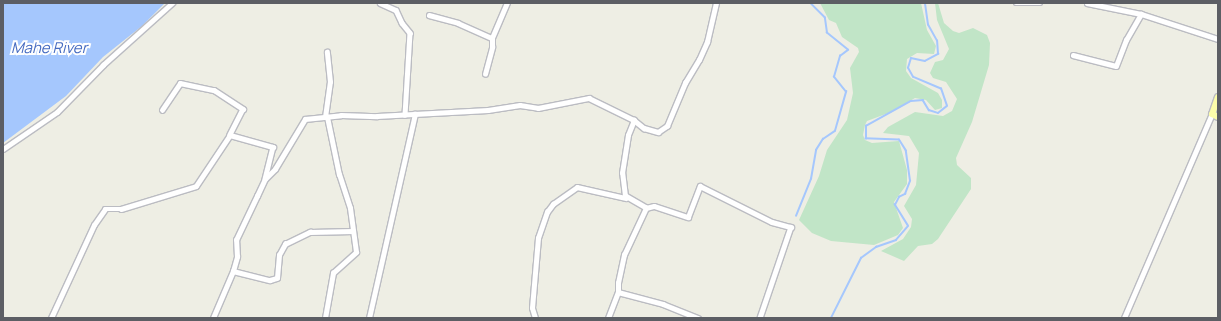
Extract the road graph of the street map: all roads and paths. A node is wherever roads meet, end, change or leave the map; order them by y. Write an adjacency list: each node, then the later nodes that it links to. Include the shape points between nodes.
1 (172, 3): 24 (street, via 103,65 57,112)
2 (380, 3): 19 (street, via 396,10 410,33)
3 (507, 3): 10 (street)
4 (716, 3): 22 (street, via 707,42 685,83 667,126 658,132 644,128)
5 (1016, 3): 6 (street)
6 (1040, 3)
7 (1087, 3): 8 (street)
8 (1141, 14): 11 (street); 13 (street, via 1126,40 1117,65)
9 (429, 15): 10 (street, via 458,23)
10 (492, 38): 14 (street)
11 (1218, 39)
12 (327, 52): 20 (street, via 330,82)
13 (1073, 55)
14 (485, 74)
15 (1218, 97): 18 (main road)
16 (162, 110): 23 (street, via 180,83 214,90 243,109)
17 (416, 114): 19 (street); 22 (street, via 520,105 538,108 589,98); 34 (street)
18 (1212, 114): 21 (main road); 39 (street)
19 (405, 115): 20 (street)
20 (326, 117): 25 (street, via 305,119 275,169); 28 (street, via 339,175 350,208)
21 (1218, 117)
22 (634, 120): 26 (street, via 623,160 622,173)
23 (230, 135): 25 (street, via 273,147); 31 (street, via 196,186 121,210 105,209 91,231)
24 (3, 149)
25 (265, 179): 29 (street, via 236,240 237,257)
26 (626, 198): 27 (street); 35 (street, via 577,187 550,208 538,238 532,308)
27 (646, 208): 30 (street, via 624,255); 38 (street, via 654,206 688,217 700,186 772,222 790,227)
28 (353, 231): 29 (street, via 310,232 285,244 279,255 278,278 270,280); 33 (street, via 356,252 334,273)
29 (233, 271): 32 (street)
30 (618, 292): 36 (street); 37 (street, via 663,304)
31 (51, 318)
32 (213, 318)
33 (325, 318)
34 (369, 318)
35 (534, 318)
36 (608, 318)
37 (698, 318)
38 (760, 318)
39 (1124, 318)

